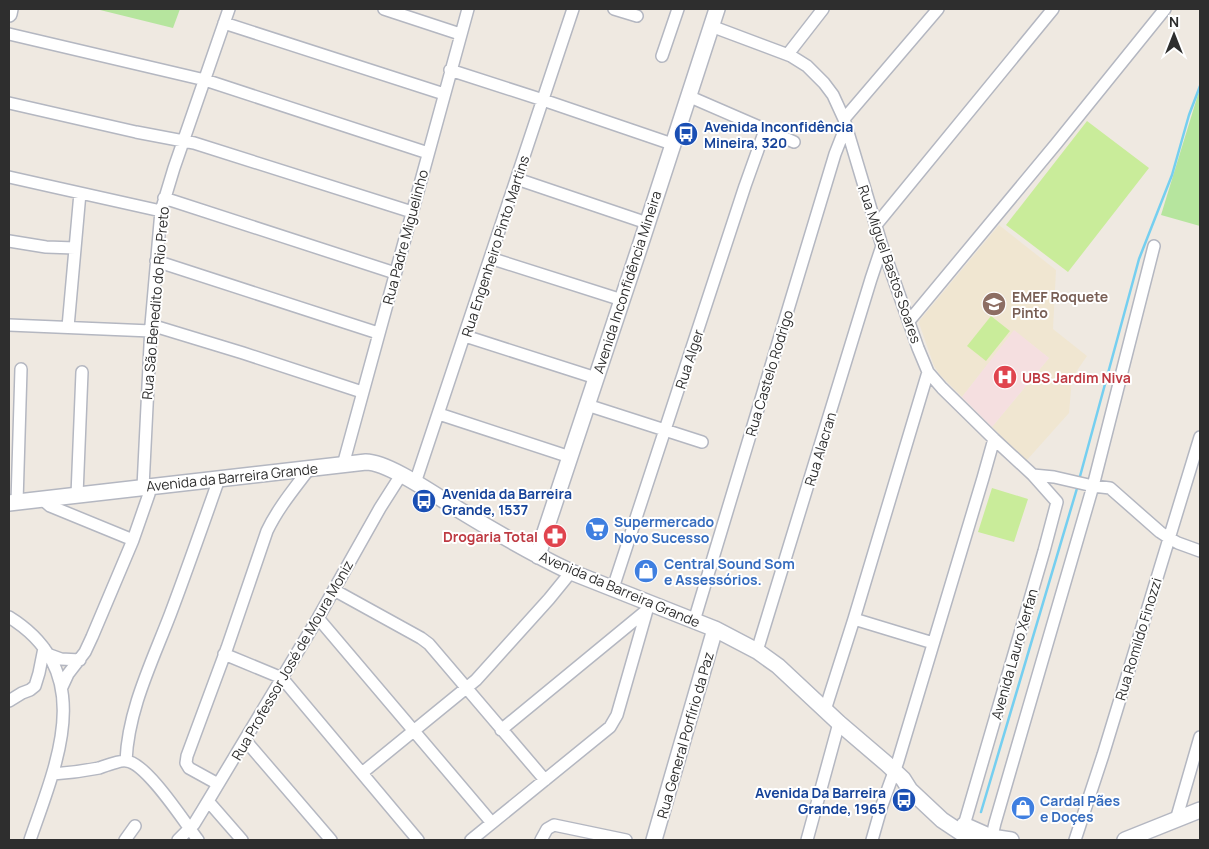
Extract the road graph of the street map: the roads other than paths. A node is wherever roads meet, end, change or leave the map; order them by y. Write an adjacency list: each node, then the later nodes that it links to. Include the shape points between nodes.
1 (10, 9): 13 (main road)
2 (229, 9): 15 (street, Rua São Benedito do Rio Preto)
3 (384, 9): 18 (street)
4 (468, 9): 18 (street, Rua Padre Miguelinho)
5 (573, 9): 25 (street, Rua Engenheiro Pinto Martins)
6 (614, 9): 14 (street)
7 (678, 9): 20 (street)
8 (717, 9): 16 (main road, Avenida Inconfidência Mineira)
9 (823, 9): 19 (street)
10 (938, 9): 27 (street, Rua Castelo Rodrigo)
11 (1053, 9): 40 (street)
12 (1165, 9): 49 (street)
13 (9, 14)
14 (637, 16)
15 (224, 23): 22 (street, Rua São Benedito do Rio Preto); 23 (street)
16 (711, 26): 19 (street, Rua Miguel Bastos Soares); 24 (main road, Avenida Inconfidência Mineira)
17 (9, 34): 22 (street)
18 (460, 34): 21 (street, Rua Padre Miguelinho)
19 (788, 54): 27 (street, Rua Miguel Bastos Soares, via 807,66 824,84 840,108)
20 (662, 56)
21 (450, 70): 23 (street, Rua Padre Miguelinho); 25 (street)
22 (205, 80): 29 (street, Rua São Benedito do Rio Preto); 32 (street)
23 (444, 94): 32 (street, Rua Padre Miguelinho)
24 (688, 96): 28 (street); 31 (main road, Avenida Inconfidência Mineira)
25 (543, 100): 31 (street); 34 (street, Rua Engenheiro Pinto Martins)
26 (9, 103): 29 (street)
27 (845, 123): 40 (street, Rua Miguel Bastos Soares); 89 (street, Rua Castelo Rodrigo)
28 (765, 130): 30 (street); 62 (street, Rua Alger)
29 (184, 141): 36 (street, Rua São Benedito do Rio Preto); 38 (street)
30 (794, 142)
31 (672, 144): 39 (main road, Avenida Inconfidência Mineira)
32 (428, 153): 38 (street, Rua Padre Miguelinho)
33 (9, 176): 35 (street)
34 (517, 179): 39 (street); 45 (street, Rua Engenheiro Pinto Martins)
35 (80, 193): 37 (street); 44 (street)
36 (164, 198): 37 (street, Rua São Benedito do Rio Preto); 47 (street)
37 (161, 211): 46 (street, Rua São Benedito do Rio Preto)
38 (412, 212): 47 (street, Rua Padre Miguelinho)
39 (647, 223): 48 (main road, Avenida Inconfidência Mineira)
40 (876, 225): 42 (street, Rua Miguel Bastos Soares)
41 (9, 242): 44 (street)
42 (882, 246): 49 (street, Rua Miguel Bastos Soares); 92 (street, Rua Alacran)
43 (1154, 246): 73 (street, Avenida Lauro Xerfan)
44 (75, 248): 51 (street)
45 (490, 258): 48 (street); 54 (street, Rua Engenheiro Pinto Martins)
46 (156, 260): 52 (street, Rua São Benedito do Rio Preto); 53 (street)
47 (395, 273): 53 (street, Rua Padre Miguelinho)
48 (622, 300): 58 (main road, Avenida Inconfidência Mineira)
49 (909, 321): 57 (street, Rua Miguel Bastos Soares)
50 (9, 325): 51 (street)
51 (68, 327): 52 (street)
52 (151, 328): 59 (street, via 243,353); 74 (street, Rua São Benedito do Rio Preto)
53 (378, 333): 59 (street, Rua Padre Miguelinho)
54 (465, 336): 58 (street); 61 (street, Rua Engenheiro Pinto Martins)
55 (21, 369): 77 (street)
56 (82, 372): 75 (street)
57 (928, 372): 64 (street, Rua Miguel Bastos Soares); 88 (street)
58 (596, 378): 60 (main road, Avenida Inconfidência Mineira)
59 (362, 392): 67 (street, Rua Padre Miguelinho)
60 (587, 405): 62 (street); 66 (main road, Avenida Inconfidência Mineira)
61 (439, 414): 66 (street); 72 (street, Rua Engenheiro Pinto Martins)
62 (665, 430): 65 (street); 83 (street, Rua Alger)
63 (1200, 437): 78 (street, Rua Romildo Finozzi)
64 (994, 439): 70 (street, Rua Miguel Bastos Soares); 91 (street)
65 (702, 442)
66 (570, 457): 81 (main road, Avenida Inconfidência Mineira)
67 (342, 465): 68 (main road, Avenida da Barreira Grande); 69 (main road, Avenida da Barreira Grande, via 370,462)
68 (308, 469): 71 (main road, Avenida da Barreira Grande); 94 (street, via 272,520)
69 (401, 475): 72 (main road, Avenida da Barreira Grande); 84 (street, Rua Professor José de Moura Moniz)
70 (1033, 475): 73 (street); 118 (street, Avenida Lauro Xerfan, via 1057,502 1056,510)
71 (219, 479): 74 (main road, Avenida da Barreira Grande); 106 (street, via 138,697 128,733)
72 (415, 483): 81 (main road, Avenida da Barreira Grande)
73 (1093, 486): 78 (street, via 1110,488); 119 (street, Avenida Lauro Xerfan)
74 (146, 487): 75 (main road, Avenida da Barreira Grande); 79 (street, Rua São Benedito do Rio Preto, via 149,494)
75 (77, 495): 76 (main road, Avenida da Barreira Grande)
76 (43, 500): 77 (main road, Avenida da Barreira Grande); 79 (street, via 50,506)
77 (13, 503)
78 (1169, 538): 80 (street); 134 (street, Rua Romildo Finozzi)
79 (133, 540): 95 (street, Rua São Benedito do Rio Preto)
80 (1200, 550)
81 (538, 556): 82 (main road, Avenida da Barreira Grande)
82 (572, 572): 83 (main road, Avenida da Barreira Grande); 98 (street)
83 (613, 588): 85 (main road, Avenida da Barreira Grande)
84 (334, 590): 87 (street, Rua Professor José de Moura Moniz); 98 (street, via 421,638)
85 (648, 606): 89 (main road, Avenida da Barreira Grande); 103 (street); 110 (street, via 614,722)
86 (9, 617): 93 (street, via 25,627)
87 (318, 618): 96 (street, Rua Professor José de Moura Moniz); 102 (street)
88 (854, 619): 91 (street); 100 (street)
89 (694, 620): 90 (main road, Avenida da Barreira Grande)
90 (715, 629): 92 (main road, Avenida da Barreira Grande); 130 (main road, Rua General Porfírio da Paz)
91 (933, 643): 109 (street)
92 (757, 651): 100 (main road, Avenida da Barreira Grande)
93 (47, 652): 95 (street, via 61,659); 97 (street); 99 (street, via 35,686)
94 (224, 654): 96 (street); 111 (street, via 186,763)
95 (80, 660): 97 (street, Rua São Benedito do Rio Preto)
96 (282, 678): 105 (street, Rua Professor José de Moura Moniz); 107 (street)
97 (62, 687): 108 (street, via 63,723)
98 (466, 688): 102 (street); 103 (street)
99 (9, 701)
100 (826, 710): 101 (main road, Avenida da Barreira Grande)
101 (839, 723): 109 (main road, Avenida da Barreira Grande); 131 (street)
102 (414, 730): 107 (street); 115 (street)
103 (502, 730): 110 (street)
104 (1200, 737): 114 (street)
105 (245, 740): 111 (street, Rua Professor José de Moura Moniz); 125 (street)
106 (126, 760): 108 (street, via 100,768); 117 (street, via 156,783)
107 (362, 773): 126 (street)
108 (53, 774): 120 (street)
109 (898, 775): 118 (main road, Avenida da Barreira Grande, via 916,786); 132 (street, via 882,805)
110 (544, 780): 115 (street)
111 (218, 784): 112 (street, Rua Professor José de Moura Moniz)
112 (208, 801): 117 (street, Rua Professor José de Moura Moniz); 124 (street)
113 (1200, 810): 114 (main road)
114 (1176, 820): 135 (main road)
115 (492, 823): 127 (street)
116 (135, 826): 121 (street)
117 (189, 828): 122 (street, Rua Professor José de Moura Moniz); 123 (street)
118 (965, 835): 119 (main road, Avenida da Barreira Grande)
119 (991, 838): 133 (main road, Avenida da Barreira Grande)
120 (30, 840)
121 (125, 840)
122 (178, 840)
123 (198, 840)
124 (242, 840)
125 (331, 840)
126 (418, 840)
127 (471, 840)
128 (540, 840): 129 (street, via 551,826)
129 (626, 840)
130 (654, 840)
131 (807, 840)
132 (872, 840)
133 (1011, 840)
134 (1076, 840)
135 (1124, 840)

